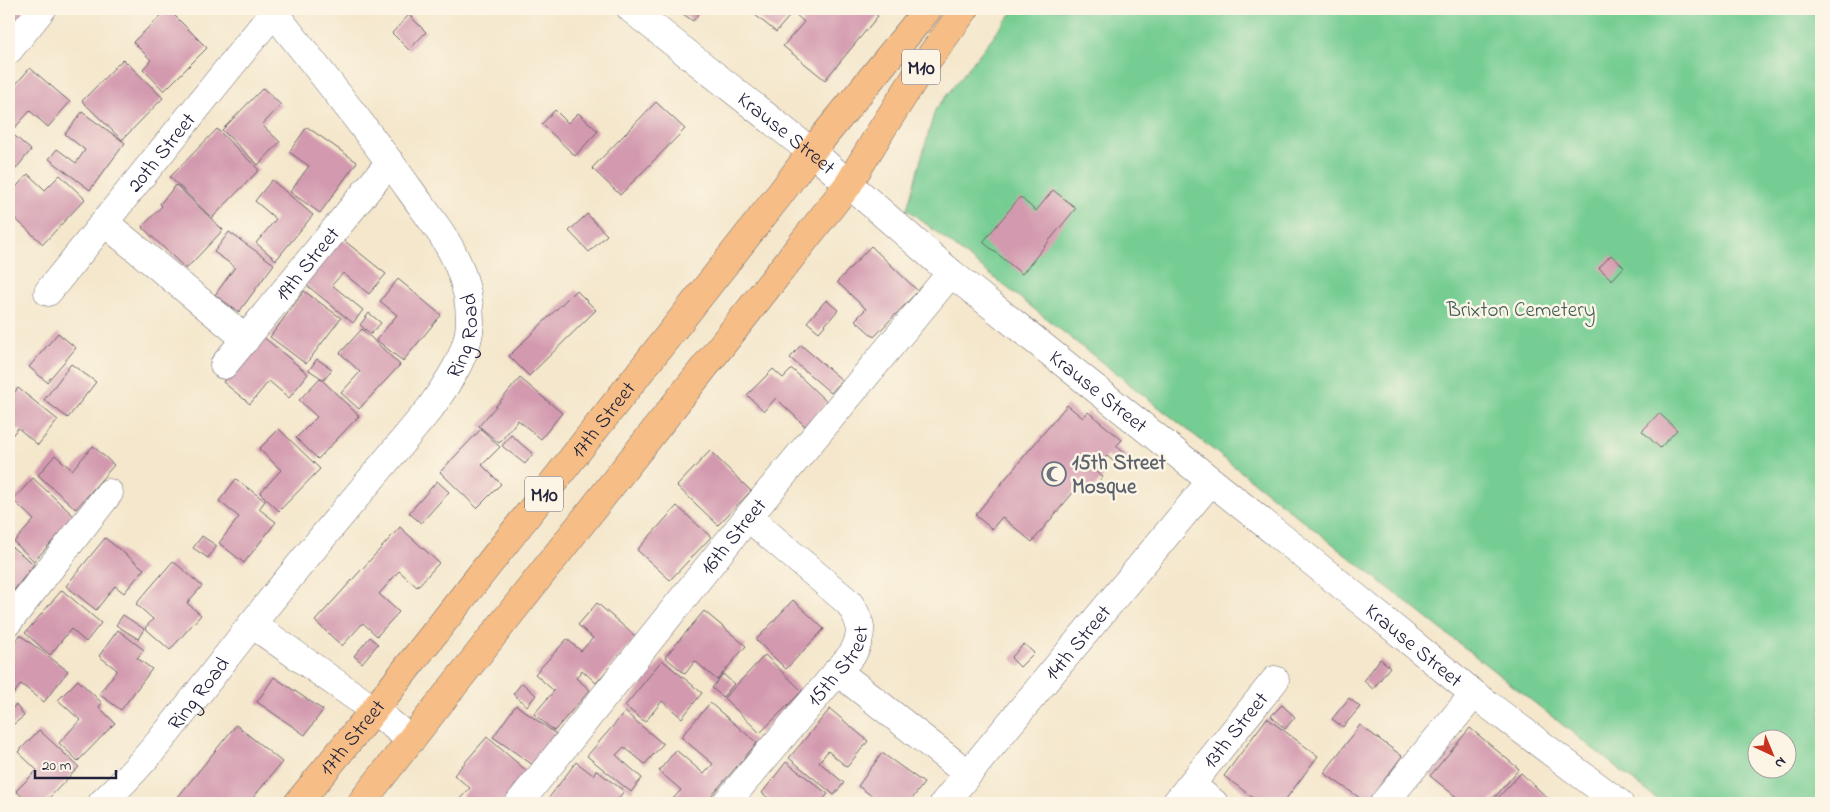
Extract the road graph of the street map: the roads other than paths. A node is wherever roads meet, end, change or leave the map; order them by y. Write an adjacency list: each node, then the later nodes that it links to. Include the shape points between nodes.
1 (42, 9): 6 (street)
2 (631, 9): 7 (street, Krause Street)
3 (928, 9): 7 (main road, M10)
4 (965, 9): 9 (main road, M10, via 920,70)
5 (273, 10): 8 (street, Ring Road); 10 (street, 20th Street)
6 (9, 50)
7 (811, 152): 9 (street, Krause Street); 23 (main road, 17th Street / M10)
8 (390, 162): 13 (street, 19th Street); 19 (street, Ring Road, via 450,248 459,267 467,294 468,341 454,374 431,407)
9 (848, 185): 11 (street, Krause Street); 24 (main road, M10)
10 (104, 222): 12 (street, 20th Street); 13 (street)
11 (952, 273): 15 (street, Krause Street); 17 (street, 16th Street)
12 (48, 292)
13 (246, 338): 14 (street, 19th Street)
14 (224, 365)
15 (1211, 481): 22 (street, Krause Street); 25 (street, 14th Street)
16 (108, 493): 18 (street)
17 (748, 516): 20 (street, 15th Street, via 849,603 857,615 862,630 859,642); 31 (street, 16th Street)
18 (9, 621)
19 (252, 624): 23 (street); 28 (street, Ring Road, via 158,743)
20 (837, 671): 25 (street); 32 (street, 15th Street)
21 (1275, 680): 26 (street, 13th Street)
22 (1474, 694): 27 (street, Krause Street); 35 (street)
23 (374, 710): 24 (street); 29 (main road, 17th Street / M10)
24 (411, 740): 30 (main road, M10)
25 (968, 774): 33 (street, 14th Street)
26 (1184, 794): 34 (street)
27 (1613, 801)
28 (102, 803)
29 (298, 803)
30 (361, 803)
31 (518, 803)
32 (726, 803)
33 (944, 803)
34 (1214, 803)
35 (1384, 803)

